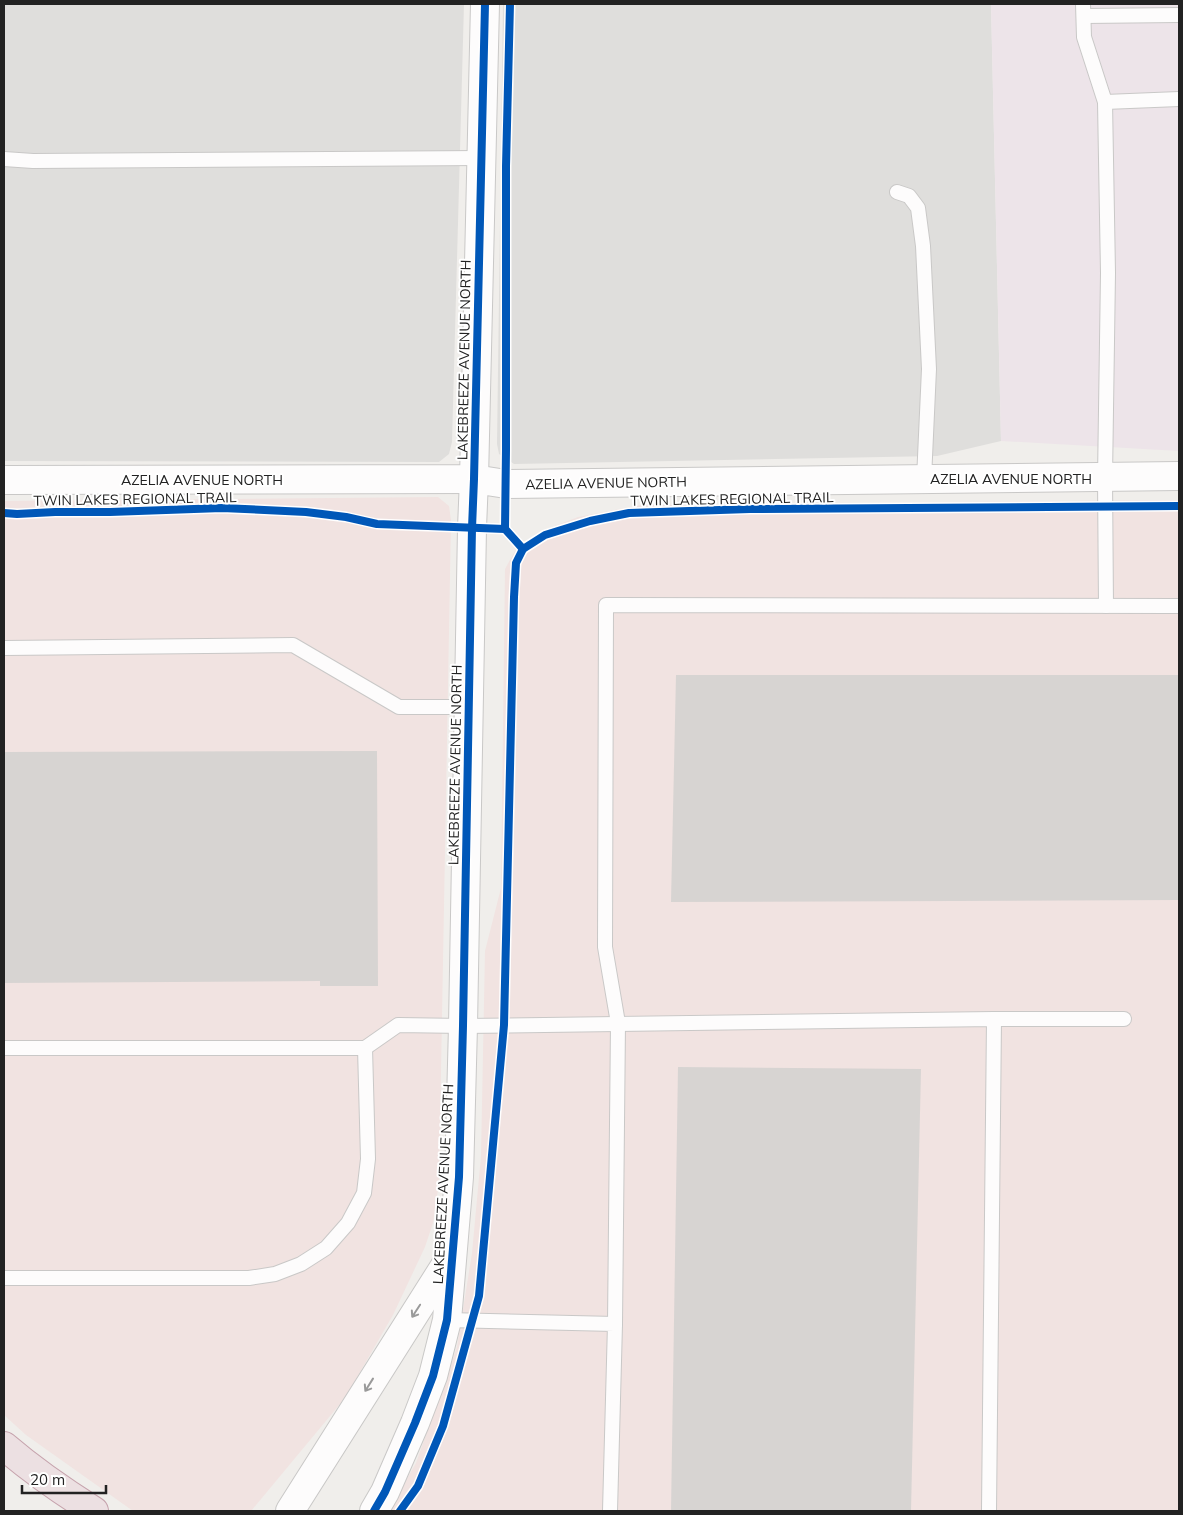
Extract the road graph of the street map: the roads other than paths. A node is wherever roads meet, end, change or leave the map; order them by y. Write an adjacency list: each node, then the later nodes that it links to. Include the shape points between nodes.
1 (485, 4): 7 (street, LAKEBREEZE AVENUE NORTH)
2 (1084, 10): 3 (lane); 6 (lane, via 1084,37)
3 (1163, 10): 4 (lane)
4 (1179, 15)
5 (1179, 99): 6 (lane)
6 (1106, 102): 11 (lane)
7 (481, 158): 8 (lane); 12 (street, LAKEBREEZE AVENUE NORTH)
8 (4, 159)
9 (897, 192): 13 (lane, via 909,196 918,208 923,246 929,369)
10 (1179, 476): 11 (street, AZELIA AVENUE NORTH)
11 (1105, 478): 13 (street, AZELIA AVENUE NORTH); 15 (lane)
12 (474, 479): 13 (street, AZELIA AVENUE NORTH, via 506,484); 14 (street, AZELIA AVENUE NORTH); 18 (street, LAKEBREEZE AVENUE NORTH)
13 (924, 479)
14 (4, 480)
15 (1106, 606): 16 (lane); 21 (lane, via 606,605 604,947)
16 (1179, 606)
17 (4, 648): 18 (lane, via 293,645 399,707)
18 (469, 707): 22 (street, LAKEBREEZE AVENUE NORTH)
19 (1124, 1018): 20 (lane)
20 (994, 1019): 21 (lane); 34 (lane)
21 (618, 1023): 22 (lane); 28 (lane)
22 (463, 1026): 24 (lane, via 398,1025); 25 (street, LAKEBREEZE AVENUE NORTH, via 459,1177)
23 (4, 1048): 24 (lane)
24 (365, 1048): 26 (lane, via 368,1160 364,1193 348,1223 326,1248 301,1264 275,1274 249,1278)
25 (452, 1255): 27 (street, LAKEBREEZE AVENUE NORTH); 31 (street, LAKEBREEZE AVENUE NORTH, one-way to 31)
26 (4, 1278)
27 (447, 1320): 28 (lane); 32 (street, LAKEBREEZE AVENUE NORTH, via 433,1376 416,1423)
28 (615, 1324): 33 (lane)
29 (4, 1446): 30 (highway)
30 (94, 1511)
31 (290, 1511)
32 (374, 1511)
33 (610, 1511)
34 (989, 1511)

